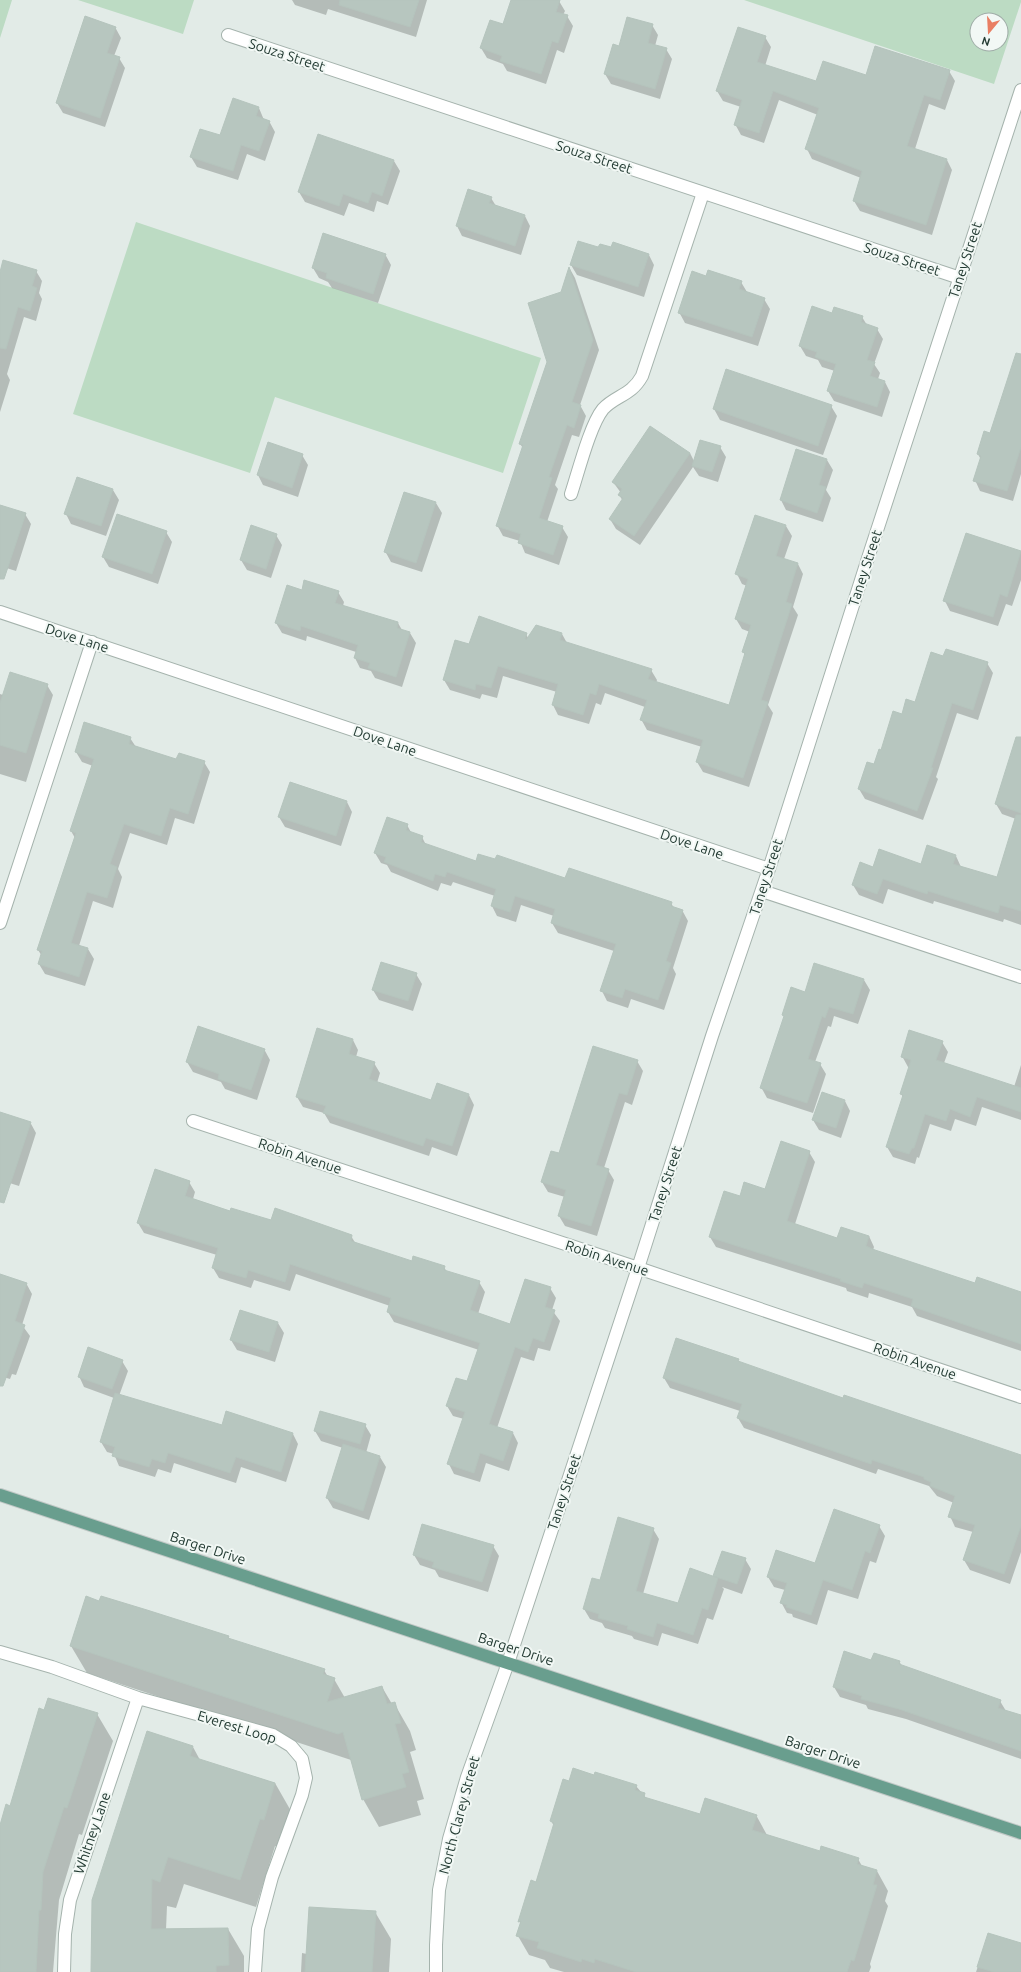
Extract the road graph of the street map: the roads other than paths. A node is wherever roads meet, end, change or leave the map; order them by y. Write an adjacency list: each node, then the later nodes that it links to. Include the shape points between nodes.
1 (228, 35): 3 (street, Souza Street)
2 (1021, 90): 4 (street, Taney Street)
3 (703, 193): 4 (street, Souza Street); 5 (street, via 642,376 637,386 603,409 595,422)
4 (960, 278): 8 (street, Taney Street)
5 (571, 494)
6 (0, 612): 7 (street, Dove Lane)
7 (92, 642): 8 (street, Dove Lane); 10 (street)
8 (769, 869): 9 (street, Taney Street)
9 (762, 891): 11 (street); 13 (street, Taney Street, via 712,1036)
10 (0, 923)
11 (1021, 977)
12 (193, 1122): 13 (street, Robin Avenue)
13 (638, 1268): 14 (street, Robin Avenue); 17 (street, Taney Street)
14 (1021, 1396)
15 (0, 1495): 17 (main road, Barger Drive)
16 (0, 1652): 18 (street, Everest Loop)
17 (508, 1663): 19 (main road, Barger Drive); 22 (street, North Clarey Street, via 467,1777 449,1839 439,1890)
18 (138, 1698): 20 (street, Whitney Lane, via 70,1900 65,1934); 21 (street, Everest Loop, via 273,1736 291,1746 302,1759 306,1778 302,1796 272,1877 258,1929)
19 (1021, 1833)
20 (64, 1972)
21 (255, 1972)
22 (436, 1972)

